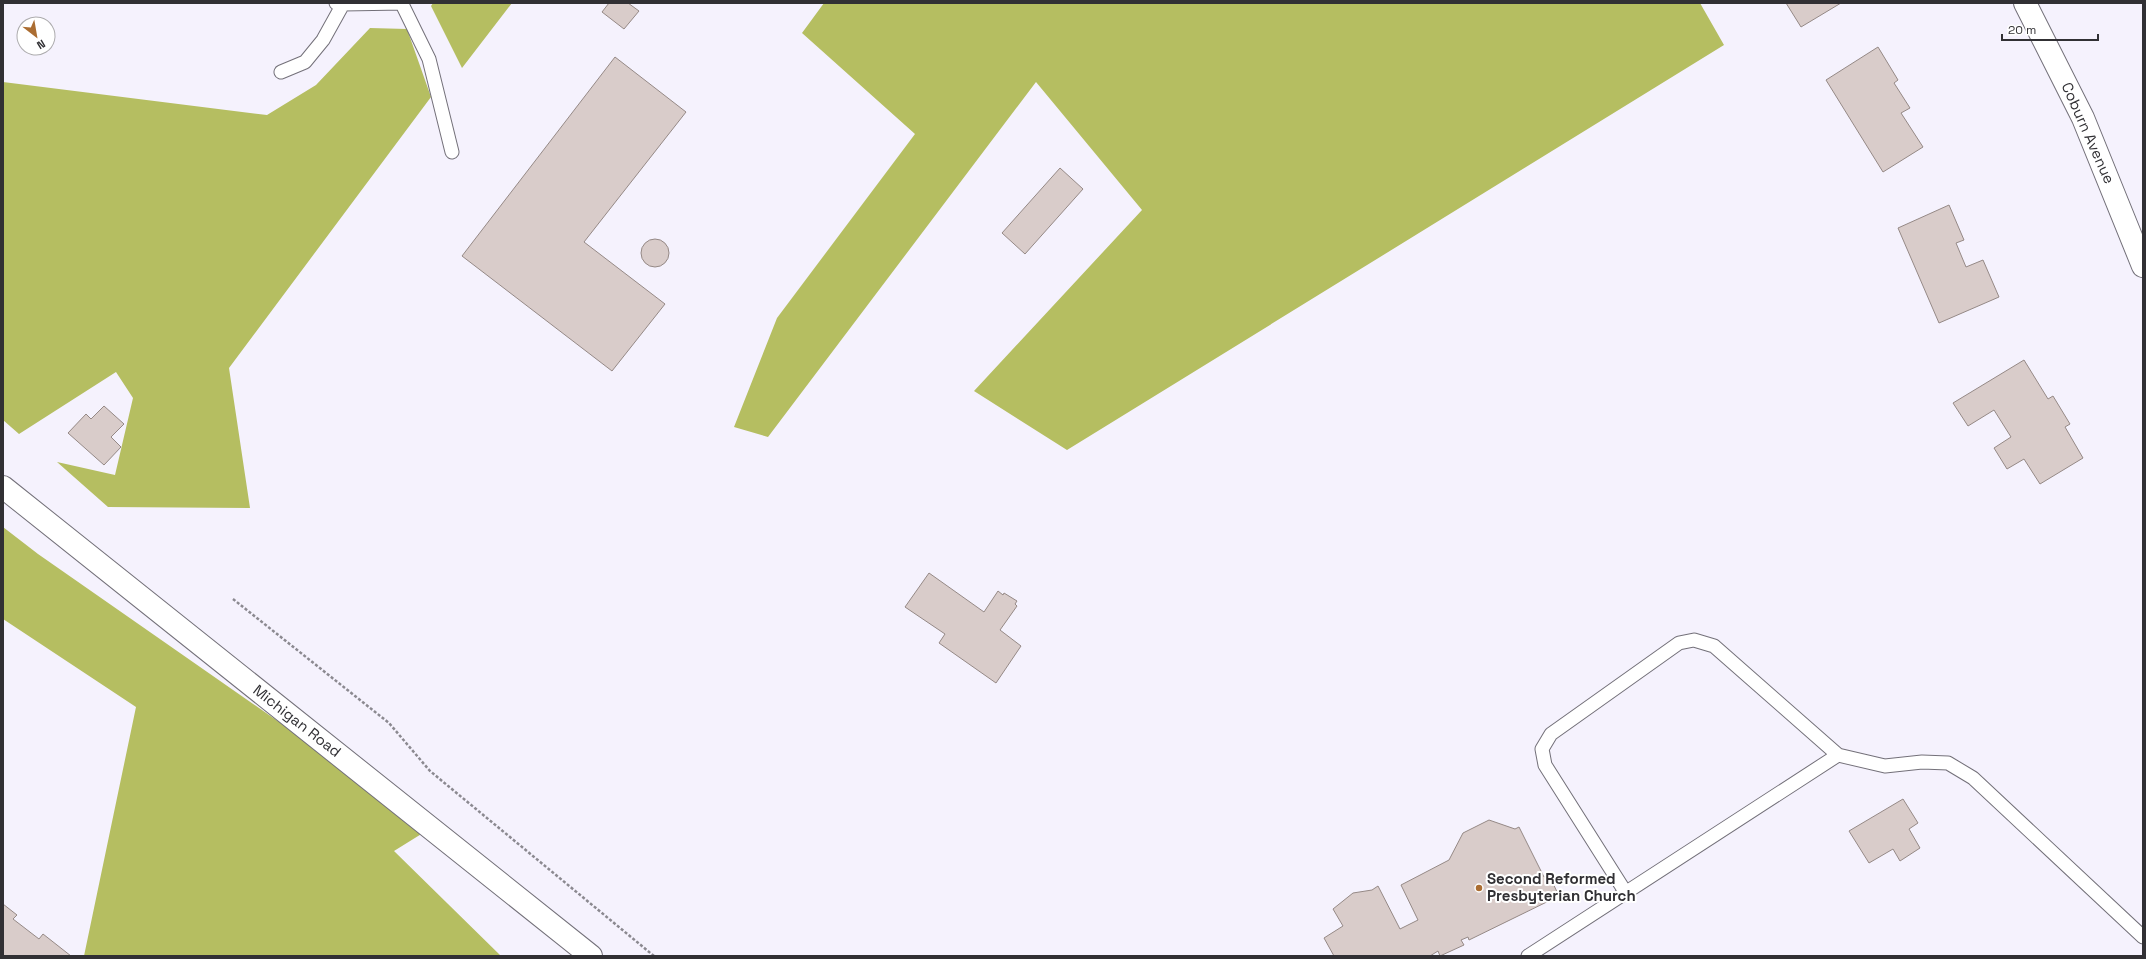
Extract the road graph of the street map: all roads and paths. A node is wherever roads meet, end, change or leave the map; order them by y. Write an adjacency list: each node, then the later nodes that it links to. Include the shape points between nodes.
1 (341, 3): 3 (lane); 4 (lane, via 324,40 305,62)
2 (2025, 3): 6 (main road, Coburn Avenue, via 2084,118)
3 (402, 4): 5 (lane, via 429,59)
4 (281, 72)
5 (452, 152)
6 (2143, 266)
7 (3, 487): 12 (main road, Michigan Road)
8 (233, 599): 13 (path, via 388,723 430,771)
9 (1838, 755): 10 (lane); 10 (lane, via 1714,646 1694,640 1679,643 1551,734 1542,749 1545,765); 11 (lane, via 1885,766 1922,762 1948,763 1973,778)
10 (1626, 893): 14 (lane)
11 (2143, 937)
12 (591, 956)
13 (654, 956)
14 (1528, 956)

